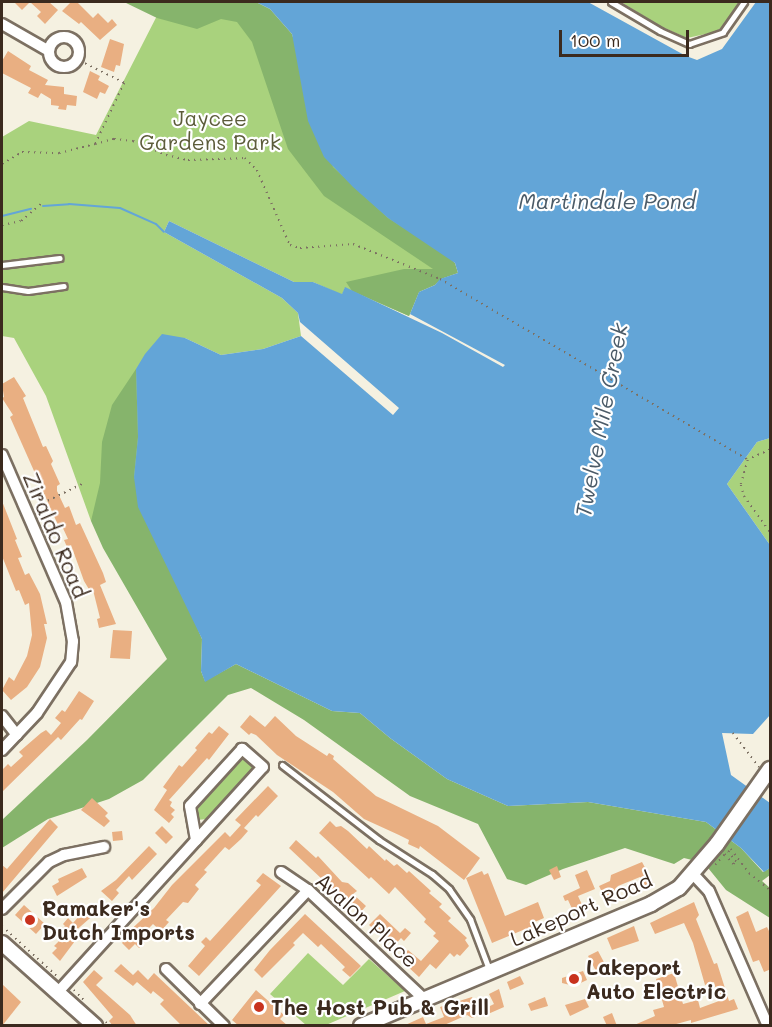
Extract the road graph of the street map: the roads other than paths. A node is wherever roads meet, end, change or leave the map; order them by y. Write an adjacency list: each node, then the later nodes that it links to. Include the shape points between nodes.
1 (611, 2): 2 (lane, via 689,44 723,32)
2 (744, 2)
3 (2, 24): 4 (street)
4 (49, 51): 4 (street, via 57,39 71,38 80,50 70,66 60,67 52,61)
5 (60, 258): 6 (lane)
6 (2, 265)
7 (64, 285): 8 (lane, via 28,291)
8 (2, 287)
9 (2, 454): 11 (street, Ziraldo Road, via 66,602 73,641 71,662)
10 (2, 717): 11 (street)
11 (17, 735): 12 (street, Ziraldo Road)
12 (2, 750)
13 (282, 765): 23 (lane, via 449,889 470,919)
14 (765, 776): 18 (main road, Lakeport Road)
15 (196, 840): 15 (street, via 263,767 242,748 190,806); 24 (street)
16 (104, 847): 20 (street, via 49,862)
17 (281, 872): 19 (street, Avalon Place)
18 (693, 874): 23 (main road, Lakeport Road, via 679,888 651,904); 30 (street, via 709,891)
19 (308, 890): 25 (street, Avalon Place); 26 (street)
20 (2, 909)
21 (2, 943): 24 (main road)
22 (166, 969): 26 (street)
23 (491, 972): 25 (main road, Lakeport Road)
24 (62, 987): 27 (main road)
25 (424, 999): 28 (main road, Lakeport Road)
26 (200, 1004): 29 (street)
27 (99, 1022)
28 (367, 1024)
29 (224, 1026)
30 (768, 1026)

